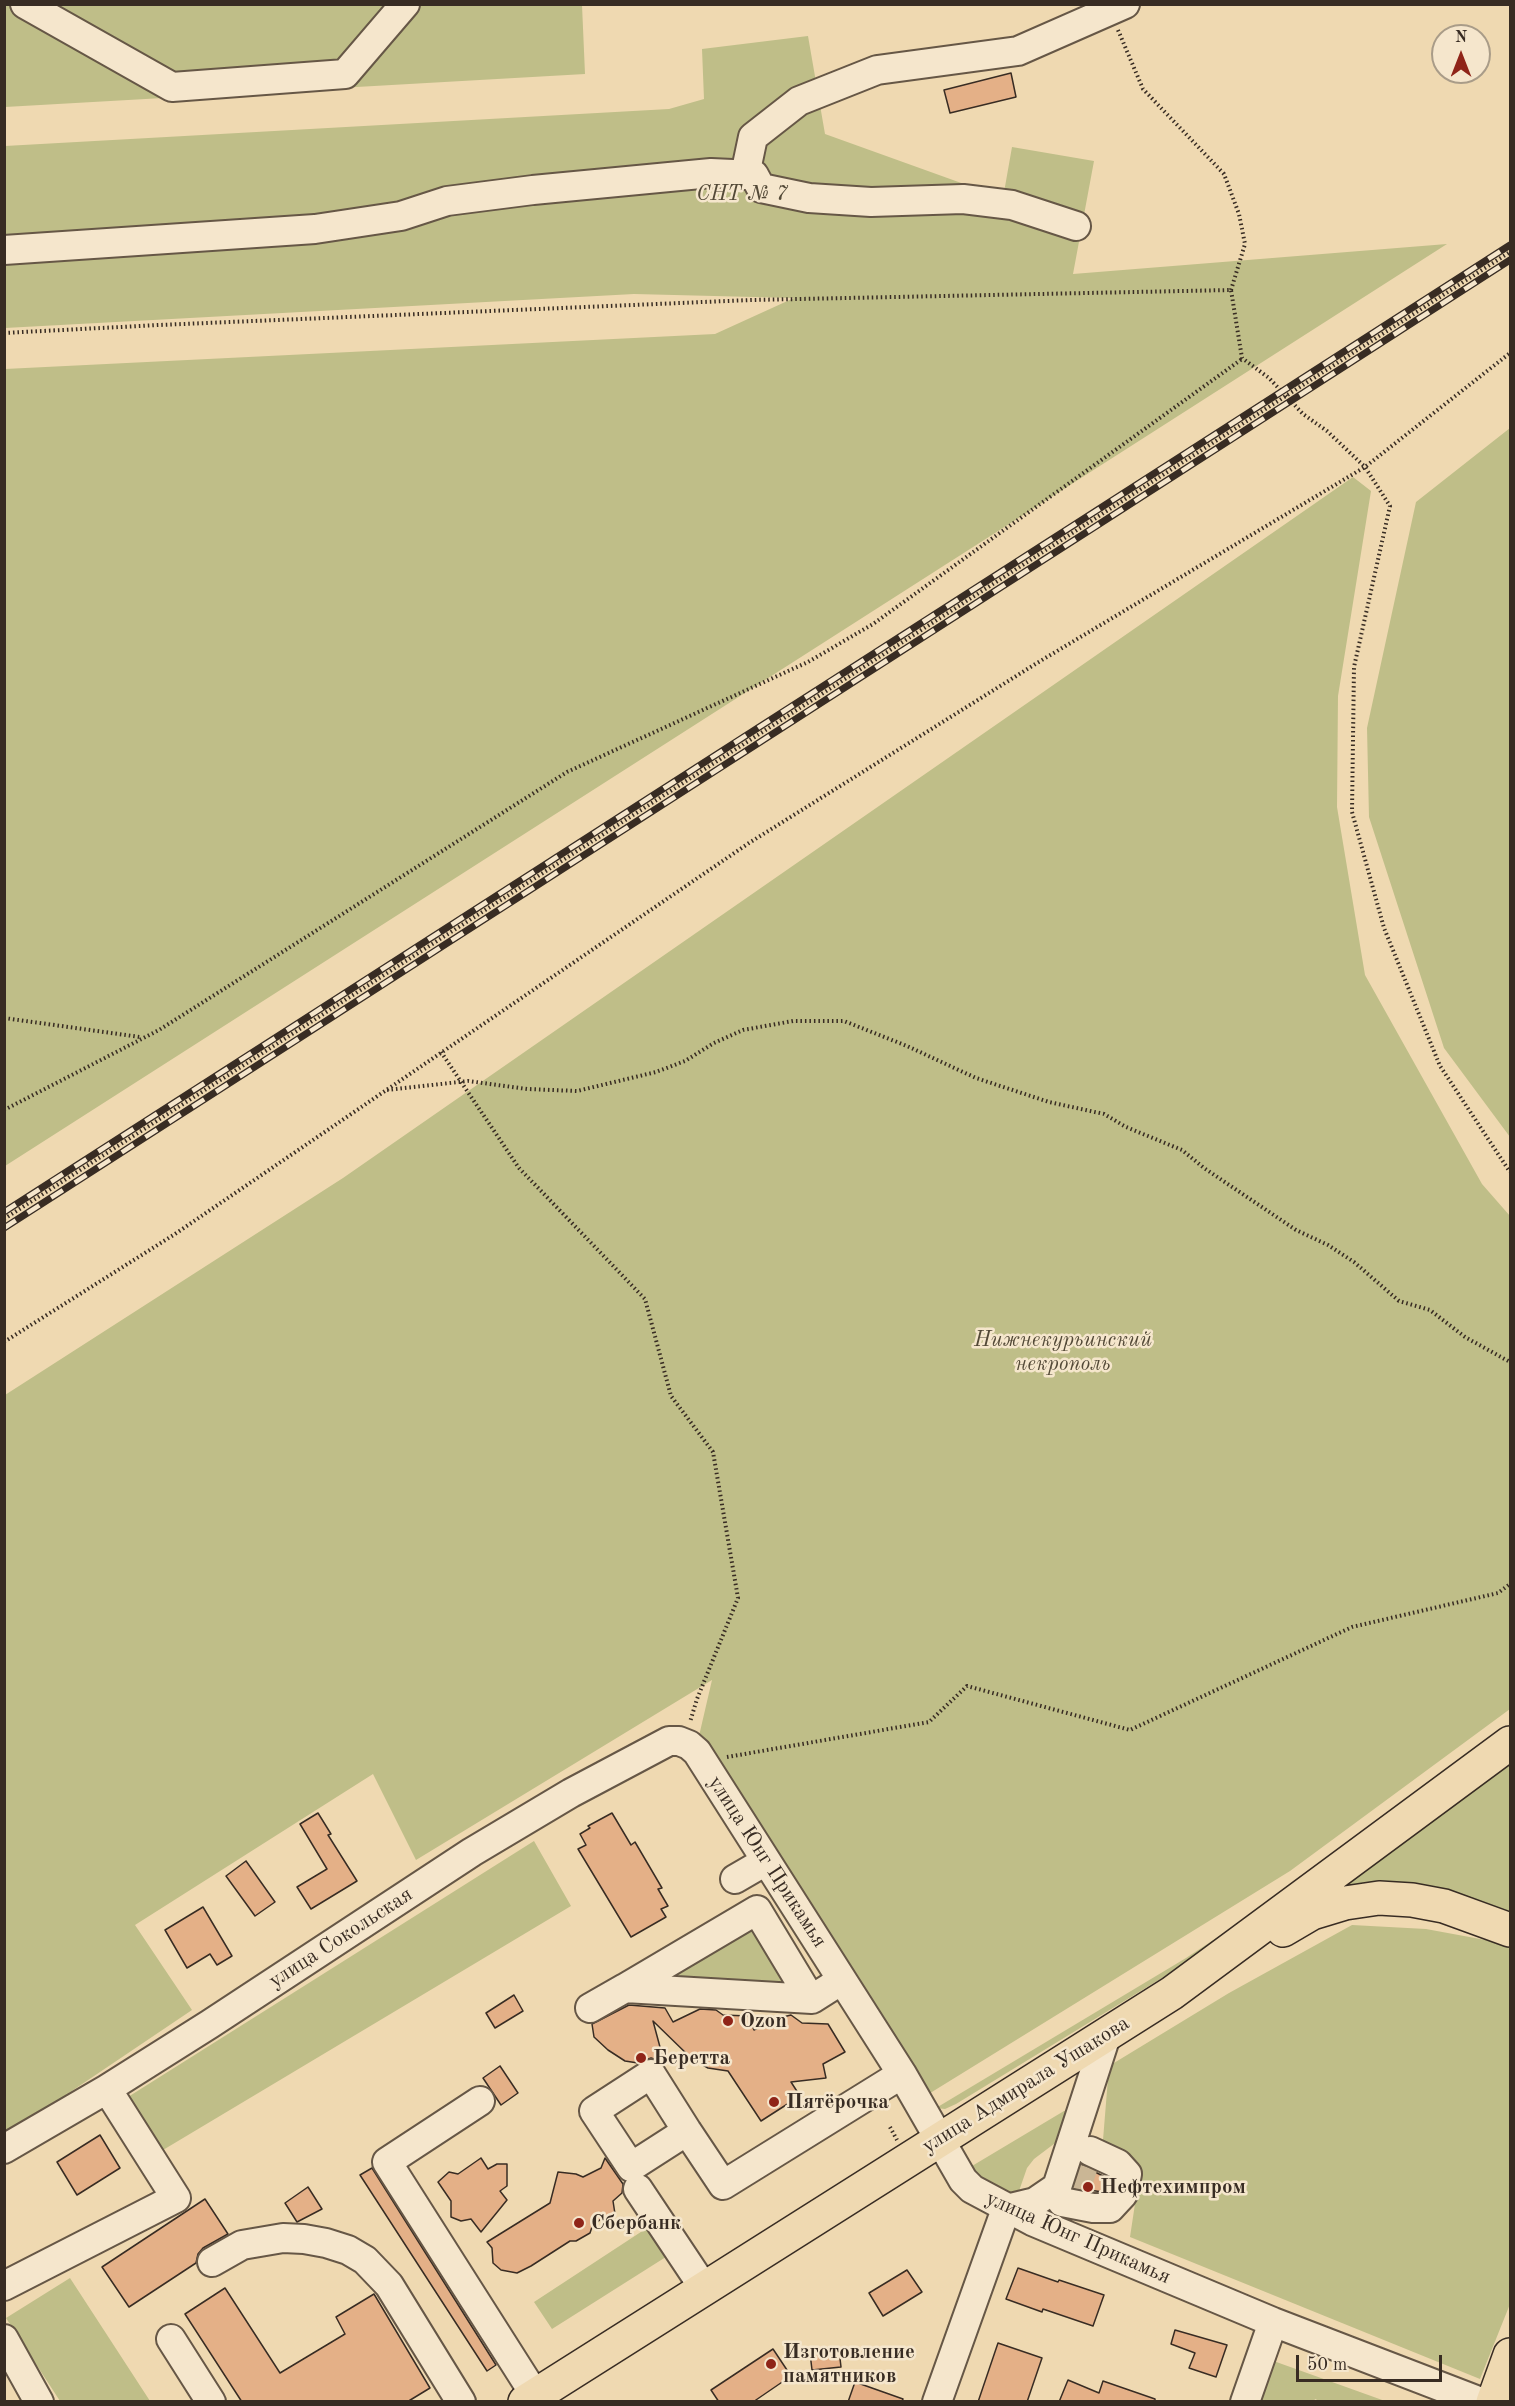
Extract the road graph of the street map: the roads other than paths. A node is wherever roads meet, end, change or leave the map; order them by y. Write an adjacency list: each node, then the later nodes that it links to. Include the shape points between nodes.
1 (25, 4): 2 (street, via 172,87 345,74)
2 (405, 4)
3 (1120, 12): 4 (street, via 1018,51 878,70 799,101 753,137)
4 (745, 175): 5 (street, via 754,175 761,188 809,198 871,202 963,199 1012,205); 6 (street, via 711,173 533,190 447,201 401,216 315,229)
5 (1076, 226)
6 (4, 250)
7 (1510, 1743): 14 (main road, улица Адмирала Ушакова)
8 (693, 1752): 9 (street, улица Юнг Прикамья); 19 (street, улица Сокольская, via 669,1742 571,1793 482,1846)
9 (766, 1861): 10 (street); 12 (street, улица Юнг Прикамья)
10 (735, 1879)
11 (1510, 1930): 14 (main road, via 1444,1906 1412,1900 1379,1898 1345,1903 1312,1913)
12 (842, 1980): 15 (street); 18 (street, улица Юнг Прикамья)
13 (625, 1988): 15 (street); 15 (street, via 757,1910); 16 (street)
14 (1172, 1993): 17 (main road, улица Адмирала Ушакова)
15 (810, 1998)
16 (590, 2008)
17 (1106, 2036): 21 (street); 23 (main road, улица Адмирала Ушакова)
18 (902, 2074): 22 (street, via 723,2186); 23 (street, улица Юнг Прикамья)
19 (107, 2089): 24 (street, улица Сокольская); 29 (street, via 176,2198)
20 (480, 2101): 35 (street, via 387,2162)
21 (1084, 2110): 25 (street, via 1090,2134); 25 (street, via 1057,2187)
22 (687, 2131)
23 (940, 2139): 27 (street, улица Юнг Прикамья, via 963,2180); 30 (main road, улица Адмирала Ушакова)
24 (4, 2149)
25 (1069, 2182): 27 (street)
26 (638, 2189): 30 (street)
27 (1006, 2209): 31 (street, улица Юнг Прикамья); 39 (street)
28 (213, 2262): 38 (street, via 242,2245 283,2238 348,2250 365,2260 389,2285)
29 (4, 2286)
30 (704, 2288): 35 (main road, улица Адмирала Ушакова)
31 (1273, 2322): 40 (street); 41 (street, улица Юнг Прикамья)
32 (4, 2339): 36 (street)
33 (171, 2339): 37 (street)
34 (1510, 2355): 42 (main road)
35 (530, 2398)
36 (39, 2402)
37 (211, 2402)
38 (461, 2402)
39 (937, 2402)
40 (1245, 2402)
41 (1481, 2402)
42 (1493, 2402)

